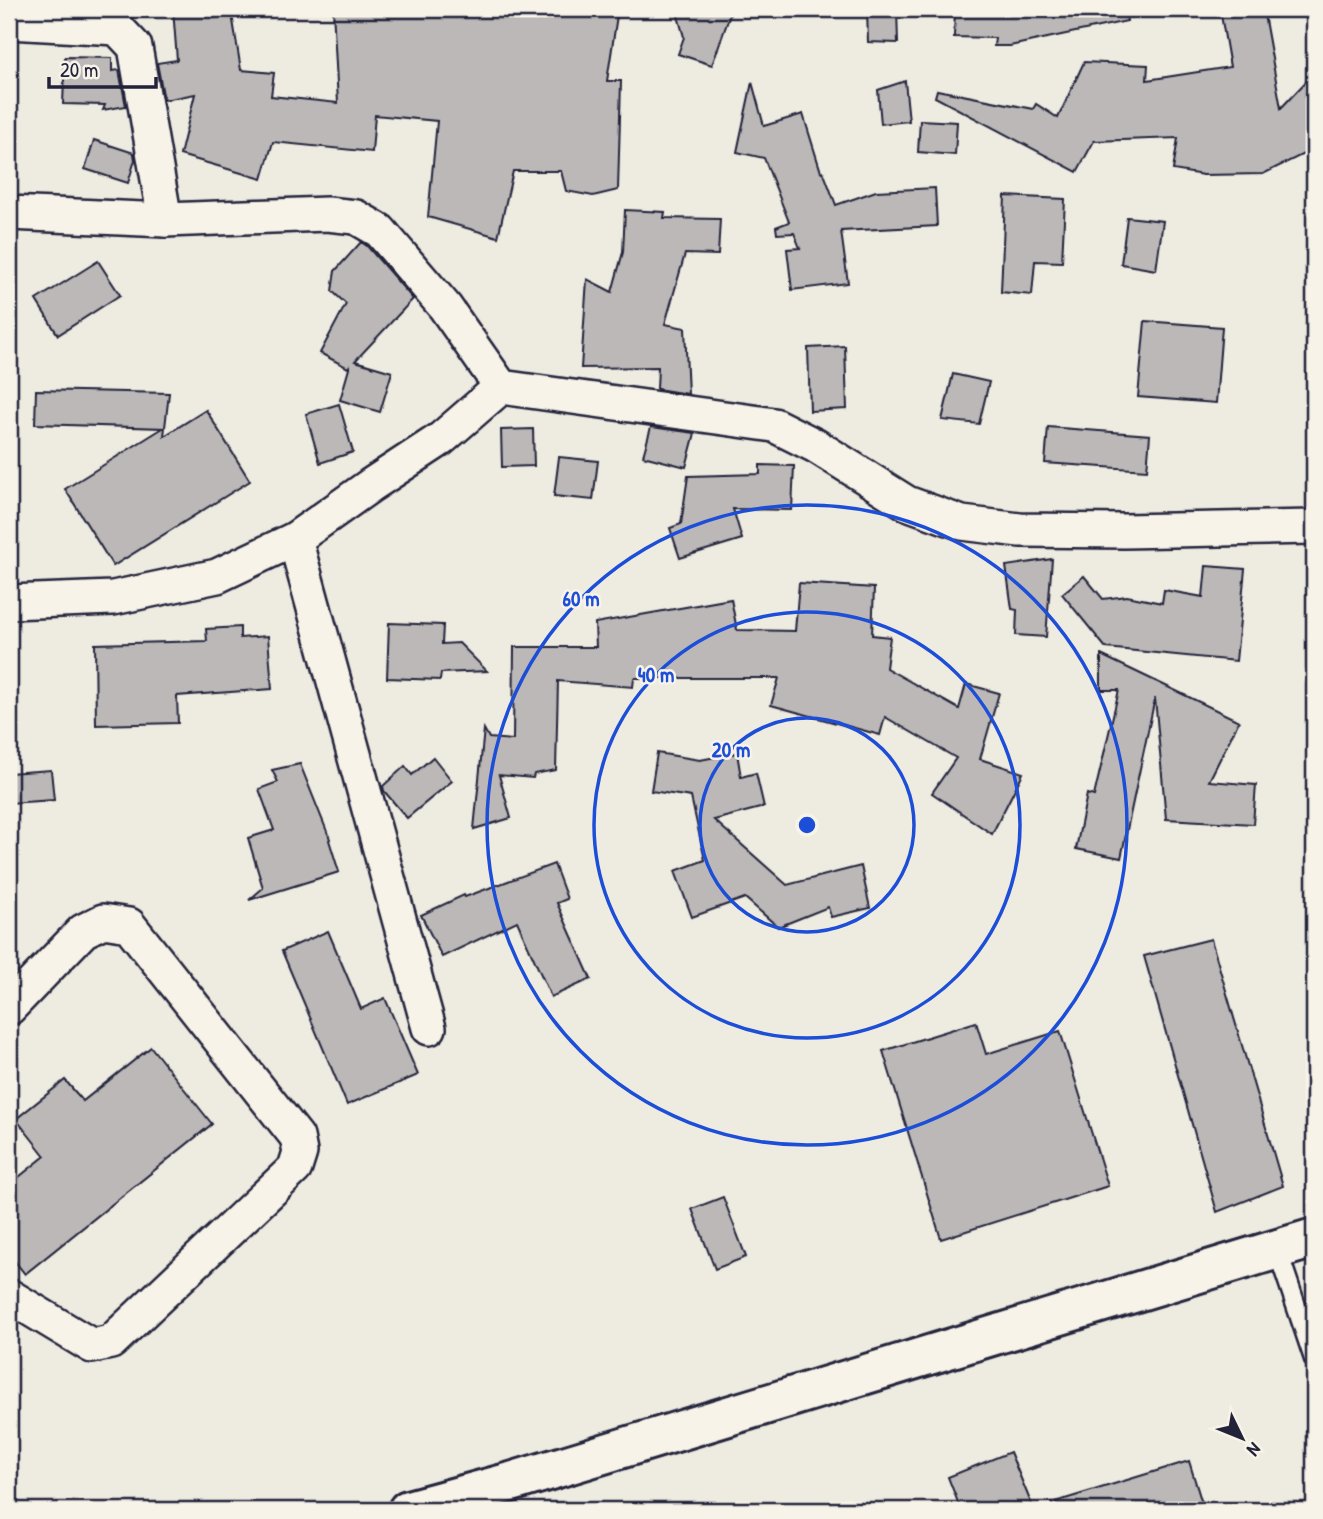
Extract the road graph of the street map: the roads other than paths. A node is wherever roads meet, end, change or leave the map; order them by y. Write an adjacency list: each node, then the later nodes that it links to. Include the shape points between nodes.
1 (9, 22): 3 (street, via 117,28 135,47)
2 (9, 214): 3 (street)
3 (165, 220): 4 (street, via 356,217 380,231 437,298)
4 (501, 387): 5 (street, via 774,425 907,503 962,523 1033,531); 6 (street, via 441,439)
5 (1314, 527)
6 (295, 539): 7 (street, via 216,576 126,596); 9 (street)
7 (9, 602)
8 (9, 1008): 12 (street, via 83,931 103,920 129,925 297,1137 300,1152 295,1168 111,1342 92,1346)
9 (429, 1028)
10 (1314, 1238): 11 (street)
11 (1277, 1249): 13 (lane); 14 (street)
12 (9, 1296)
13 (1314, 1359)
14 (408, 1510)

